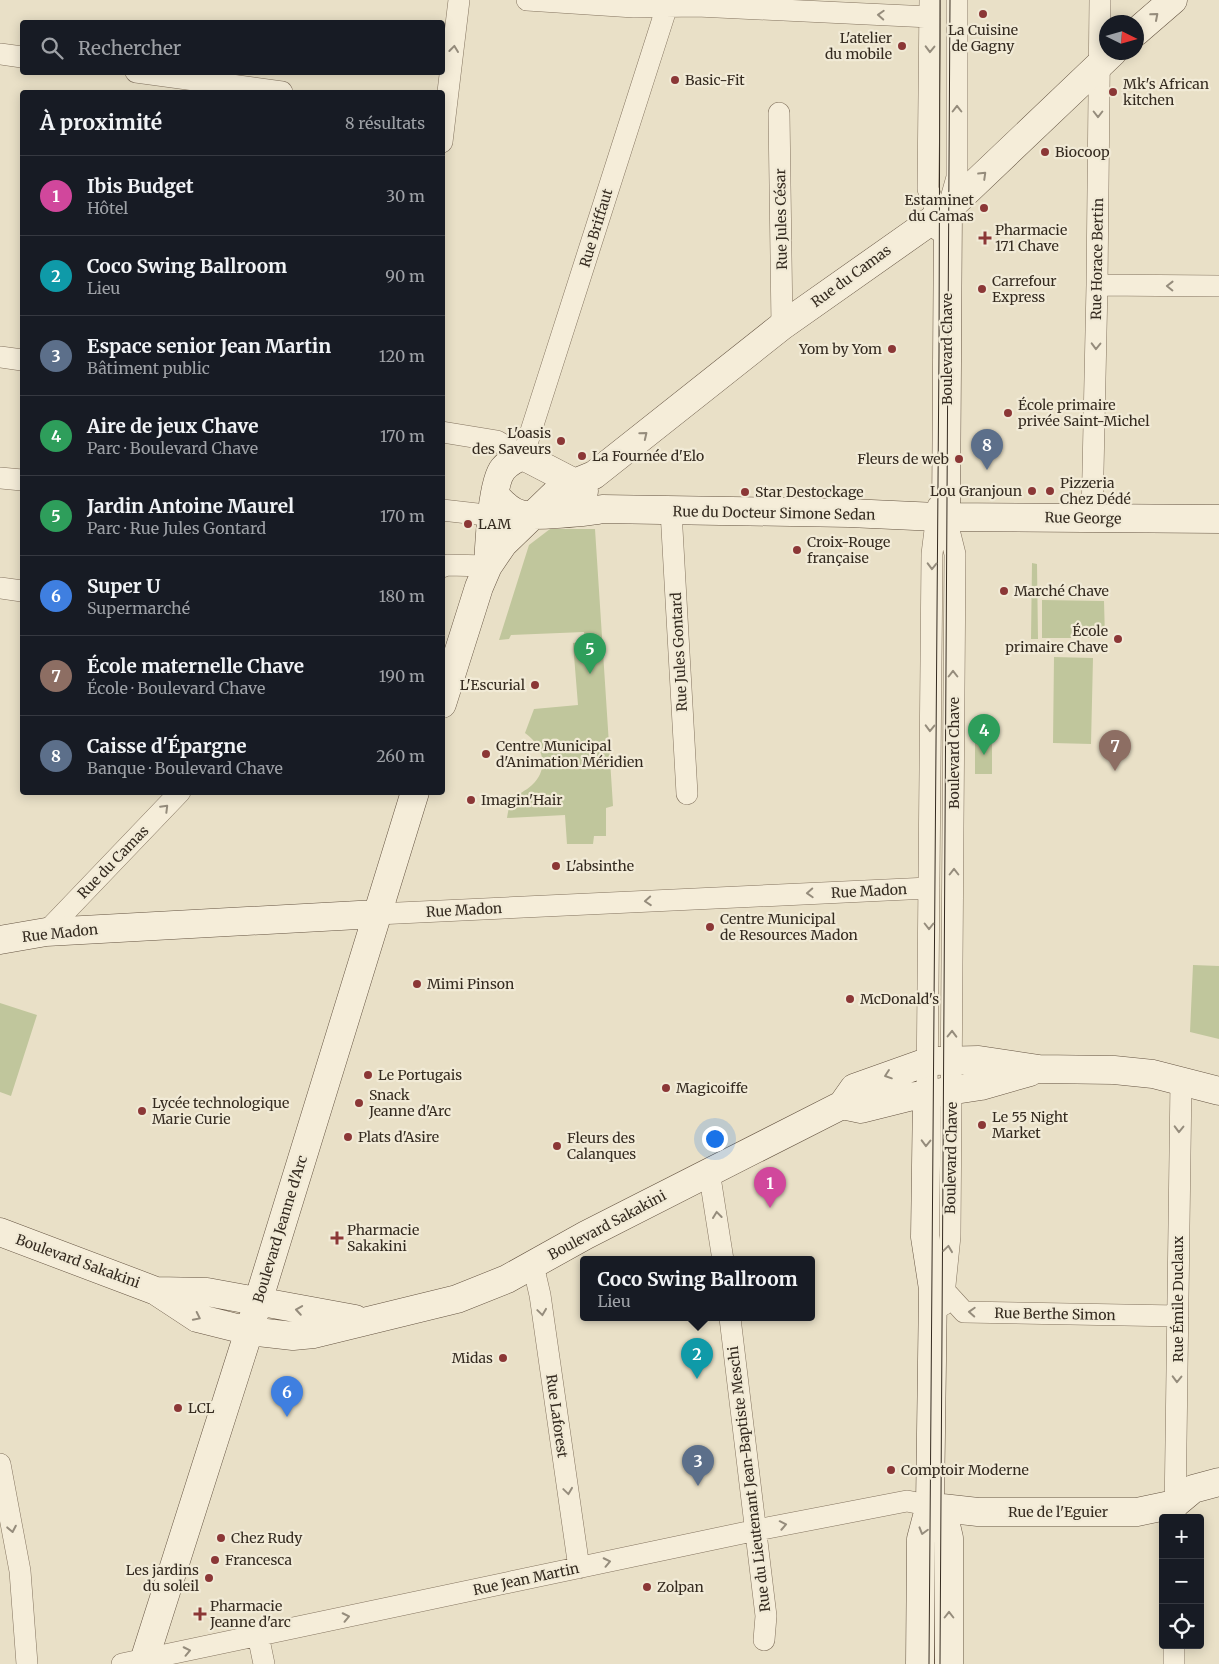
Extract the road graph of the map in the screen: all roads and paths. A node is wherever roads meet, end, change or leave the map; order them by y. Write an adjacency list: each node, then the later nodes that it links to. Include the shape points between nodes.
1 (459, 0): 16 (street, one-way to 1)
2 (527, 0): 6 (street, via 634,7)
3 (957, 0): 18 (street, Boulevard Chave, one-way to 3, via 957,177)
4 (1100, 0): 8 (street, Rue Horace Bertin)
5 (1173, 0): 9 (street, one-way to 5)
6 (668, 3): 7 (street, one-way to 6); 25 (street, Rue Briffaut)
7 (930, 9): 18 (street, Boulevard Chave, one-way to 18, via 928,190)
8 (1102, 15)
9 (1144, 25)
10 (0, 54): 11 (street)
11 (20, 57)
12 (1105, 60): 18 (street, Rue du Camas, one-way to 12)
13 (1106, 60): 19 (street, Rue Horace Bertin, one-way to 19)
14 (158, 75): 15 (street)
15 (267, 90)
16 (445, 107)
17 (779, 112): 21 (street, Rue Jules César)
18 (943, 213): 21 (street, Rue du Camas); 34 (street, Boulevard Chave)
19 (1098, 285): 20 (street, one-way to 19); 35 (street, Rue Horace Bertin, one-way to 35)
20 (1219, 286)
21 (782, 326): 28 (street, Rue du Camas, one-way to 21, via 594,475)
22 (0, 357): 23 (street)
23 (20, 360)
24 (445, 432): 25 (street, via 498,441)
25 (523, 456): 28 (street); 29 (street, via 512,460 502,470)
26 (0, 478): 27 (street)
27 (20, 480)
28 (576, 484): 30 (street); 33 (street, Rue du Camas, via 560,490)
29 (486, 505): 31 (street); 33 (street, Rue du Docteur Simone Sedan, via 506,507 522,515); 38 (street)
30 (602, 509): 32 (street, Rue du Docteur Simone Sedan); 33 (street, Rue du Docteur Simone Sedan)
31 (445, 510)
32 (671, 511): 34 (street, Rue du Docteur Simone Sedan); 42 (street, Rue Jules Gontard)
33 (537, 514): 38 (street, via 504,544)
34 (942, 518): 35 (street, Rue George); 45 (street, Boulevard Chave, one-way to 45, via 932,554); 49 (street, Boulevard Chave, one-way to 34, via 955,554)
35 (1092, 518): 36 (street, Rue George)
36 (1219, 519)
37 (445, 566): 38 (street)
38 (488, 566): 41 (street)
39 (0, 588): 40 (street)
40 (20, 591)
41 (445, 695)
42 (687, 794)
43 (177, 795): 47 (street, Rue du Camas, one-way to 43)
44 (414, 795): 46 (street, Boulevard Jeanne d'Arc)
45 (929, 888): 46 (street, Rue Madon, one-way to 46); 49 (street, Boulevard Chave, one-way to 49)
46 (377, 914): 47 (street, Rue Madon); 61 (street, Boulevard Jeanne d'Arc)
47 (46, 932): 48 (street, Rue Madon)
48 (0, 940)
49 (940, 1061): 50 (street, Boulevard Sakakini, via 979,1060); 53 (street, Boulevard Chave); 54 (street, Boulevard Sakakini, one-way to 54, via 854,1088)
50 (1039, 1070): 51 (street, Boulevard Sakakini, via 1114,1070); 53 (street, Boulevard Sakakini, via 981,1086)
51 (1181, 1081): 52 (street, Boulevard Sakakini); 62 (street, Rue Émile Duclaux, one-way to 62)
52 (1219, 1091)
53 (939, 1092): 54 (street, Boulevard Sakakini, via 861,1109); 59 (street, Boulevard Chave, one-way to 53, via 950,1236); 68 (street, Boulevard Chave, one-way to 68, via 925,1237 933,1289)
54 (842, 1105): 55 (street, Boulevard Sakakini)
55 (709, 1171): 57 (street, one-way to 55); 58 (street, Boulevard Sakakini)
56 (0, 1232): 60 (street, Boulevard Sakakini)
57 (722, 1256)
58 (533, 1264): 63 (street, Boulevard Sakakini, via 507,1279 457,1299); 71 (street, Rue Laforest, one-way to 71)
59 (943, 1288): 62 (street, Rue Berthe Simon, one-way to 59, via 964,1312); 68 (street, Boulevard Chave)
60 (156, 1291): 61 (street, Boulevard Sakakini, via 207,1292); 65 (street, Boulevard Sakakini, one-way to 65, via 197,1318)
61 (257, 1302): 63 (street, Boulevard Sakakini, one-way to 61); 65 (street, Boulevard Jeanne d'Arc)
62 (1178, 1316): 69 (street, Rue Émile Duclaux, one-way to 69)
63 (364, 1320): 65 (street, Boulevard Sakakini, via 314,1334 293,1336)
64 (730, 1321): 70 (street, Rue du Lieutenant Jean-Baptiste Meschi)
65 (249, 1330): 76 (street, Boulevard Jeanne d'Arc)
66 (0, 1464): 72 (street, one-way to 72)
67 (1219, 1482): 69 (street, via 1194,1489)
68 (936, 1507): 69 (street, Rue de l'Eguier, via 972,1512); 70 (street, Rue Jean Martin, one-way to 68, via 907,1501); 79 (street, Boulevard Chave, one-way to 79, via 921,1539); 80 (street, Boulevard Chave, one-way to 68, via 949,1538)
69 (1175, 1511)
70 (757, 1530): 71 (street, Rue Jean Martin, one-way to 70); 74 (street, Rue du Lieutenant Jean-Baptiste Meschi, via 766,1616)
71 (579, 1568): 73 (street, Rue Jean Martin, one-way to 71)
72 (10, 1570): 77 (street)
73 (258, 1635): 76 (street, Rue Jean Martin, one-way to 73); 78 (street)
74 (764, 1640)
75 (1174, 1649): 81 (street)
76 (136, 1663)
77 (27, 1664)
78 (264, 1664)
79 (920, 1664)
80 (949, 1664)
81 (1174, 1664)

